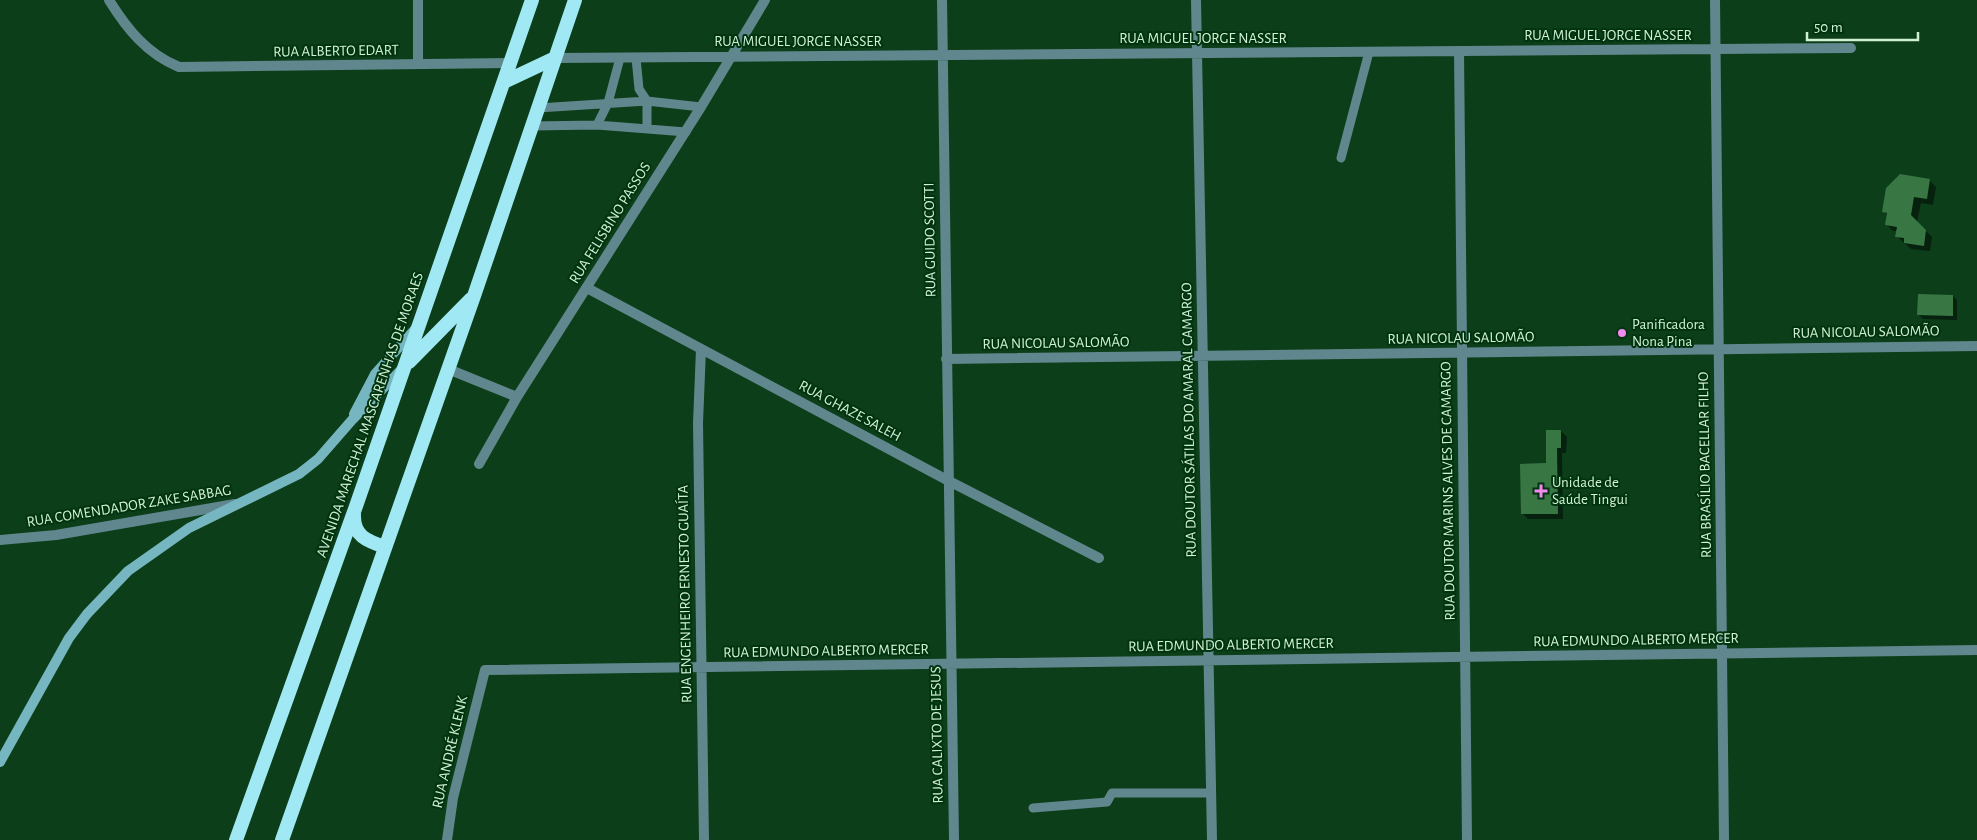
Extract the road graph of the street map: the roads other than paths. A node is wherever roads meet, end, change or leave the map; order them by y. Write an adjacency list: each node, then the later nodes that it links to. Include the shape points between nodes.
1 (109, 0): 20 (street, RUA ALBERTO EDART, via 130,31 164,61 179,67)
2 (418, 0): 20 (street)
3 (532, 0): 19 (highway, AVENIDA MARECHAL MASCARENHAS DE MORAES)
4 (574, 0): 16 (highway)
5 (765, 0): 15 (street, RUA FELISBINO PASSOS)
6 (942, 0): 14 (street, RUA GUIDO SCOTTI)
7 (1196, 0): 13 (street, RUA DOUTOR SÁTILAS DO AMARAL CAMARGO)
8 (1715, 0): 10 (street, RUA BRASÍLIO BACELLAR FILHO)
9 (1851, 48): 10 (street, RUA MIGUEL JORGE NASSER)
10 (1715, 49): 11 (street, RUA MIGUEL JORGE NASSER); 36 (street, RUA BRASÍLIO BACELLAR FILHO)
11 (1458, 51): 12 (street, RUA MIGUEL JORGE NASSER); 37 (street, RUA DOUTOR MARINS ALVES DE CAMARGO)
12 (1368, 52): 13 (street, RUA MIGUEL JORGE NASSER); 30 (lane)
13 (1197, 53): 14 (street, RUA MIGUEL JORGE NASSER); 38 (street, RUA DOUTOR SÁTILAS DO AMARAL CAMARGO)
14 (943, 55): 15 (street, RUA MIGUEL JORGE NASSER); 39 (street, RUA GUIDO SCOTTI)
15 (730, 57): 18 (street, RUA MIGUEL JORGE NASSER); 24 (street, RUA FELISBINO PASSOS)
16 (555, 58): 17 (street, RUA MIGUEL JORGE NASSER); 21 (highway); 25 (highway)
17 (620, 58): 18 (street, RUA MIGUEL JORGE NASSER); 23 (lane)
18 (636, 58): 22 (lane, via 639,89)
19 (511, 63): 20 (street, RUA ALBERTO EDART); 21 (highway, AVENIDA MARECHAL MASCARENHAS DE MORAES)
20 (418, 64)
21 (504, 82): 33 (highway, AVENIDA MARECHAL MASCARENHAS DE MORAES)
22 (647, 101): 23 (lane); 24 (lane); 28 (lane)
23 (608, 103): 25 (lane); 26 (lane)
24 (702, 107): 29 (street, RUA FELISBINO PASSOS)
25 (538, 108): 27 (highway)
26 (598, 125): 27 (lane); 28 (lane)
27 (532, 126): 32 (highway)
28 (647, 128): 29 (lane)
29 (686, 132): 31 (street, RUA FELISBINO PASSOS)
30 (1341, 158)
31 (587, 288): 35 (street, RUA GHAZE SALEH); 42 (street, RUA FELISBINO PASSOS)
32 (474, 296): 40 (highway); 41 (highway)
33 (419, 325): 40 (highway, AVENIDA MARECHAL MASCARENHAS DE MORAES); 43 (main road, RUA COMENDADOR ZAKE SABBAG, via 375,374)
34 (1977, 346): 36 (street, RUA NICOLAU SALOMÃO)
35 (701, 348): 45 (street, RUA GHAZE SALEH); 56 (street, RUA ENGENHEIRO ERNESTO GUAÍTA, via 698,424)
36 (1719, 349): 37 (street, RUA NICOLAU SALOMÃO); 52 (street, RUA BRASÍLIO BACELLAR FILHO)
37 (1462, 353): 38 (street, RUA NICOLAU SALOMÃO); 53 (street, RUA DOUTOR MARINS ALVES DE CAMARGO)
38 (1203, 356): 39 (street, RUA NICOLAU SALOMÃO); 54 (street, RUA DOUTOR SÁTILAS DO AMARAL CAMARGO)
39 (946, 360): 45 (street, RUA GUIDO SCOTTI)
40 (405, 366): 43 (main road, RUA COMENDADOR ZAKE SABBAG); 47 (highway, AVENIDA MARECHAL MASCARENHAS DE MORAES)
41 (448, 369): 42 (street); 49 (highway)
42 (517, 397): 44 (street, RUA FELISBINO PASSOS)
43 (352, 420): 46 (main road, RUA COMENDADOR ZAKE SABBAG, via 318,459 299,474)
44 (479, 464)
45 (947, 480): 50 (street, RUA GHAZE SALEH); 55 (street, RUA CALIXTO DE JESUS)
46 (238, 504): 48 (street, RUA COMENDADOR ZAKE SABBAG, via 56,535); 58 (main road, via 190,528 150,554 128,571 87,614 54,664)
47 (355, 509): 49 (highway, via 356,530 369,542); 61 (highway, AVENIDA MARECHAL MASCARENHAS DE MORAES)
48 (0, 540)
49 (385, 547): 62 (highway)
50 (1099, 558)
51 (1977, 650): 52 (street, RUA EDMUNDO ALBERTO MERCER)
52 (1722, 653): 53 (street, RUA EDMUNDO ALBERTO MERCER); 68 (street, RUA BRASÍLIO BACELLAR FILHO)
53 (1465, 657): 54 (street, RUA EDMUNDO ALBERTO MERCER); 67 (street, RUA DOUTOR MARINS ALVES DE CAMARGO)
54 (1209, 660): 55 (street, RUA EDMUNDO ALBERTO MERCER); 59 (street, RUA DOUTOR SÁTILAS DO AMARAL CAMARGO)
55 (950, 664): 56 (street, RUA EDMUNDO ALBERTO MERCER); 65 (street, RUA CALIXTO DE JESUS)
56 (701, 668): 57 (street, RUA EDMUNDO ALBERTO MERCER); 64 (street, RUA ENGENHEIRO ERNESTO GUAÍTA)
57 (485, 670): 63 (street, RUA ANDRÉ KLENK, via 453,798)
58 (0, 762)
59 (1211, 793): 60 (lane, via 1112,793 1107,802); 66 (street, RUA DOUTOR SÁTILAS DO AMARAL CAMARGO)
60 (1033, 808)
61 (236, 840)
62 (282, 840)
63 (447, 840)
64 (704, 840)
65 (954, 840)
66 (1212, 840)
67 (1466, 840)
68 (1724, 840)

